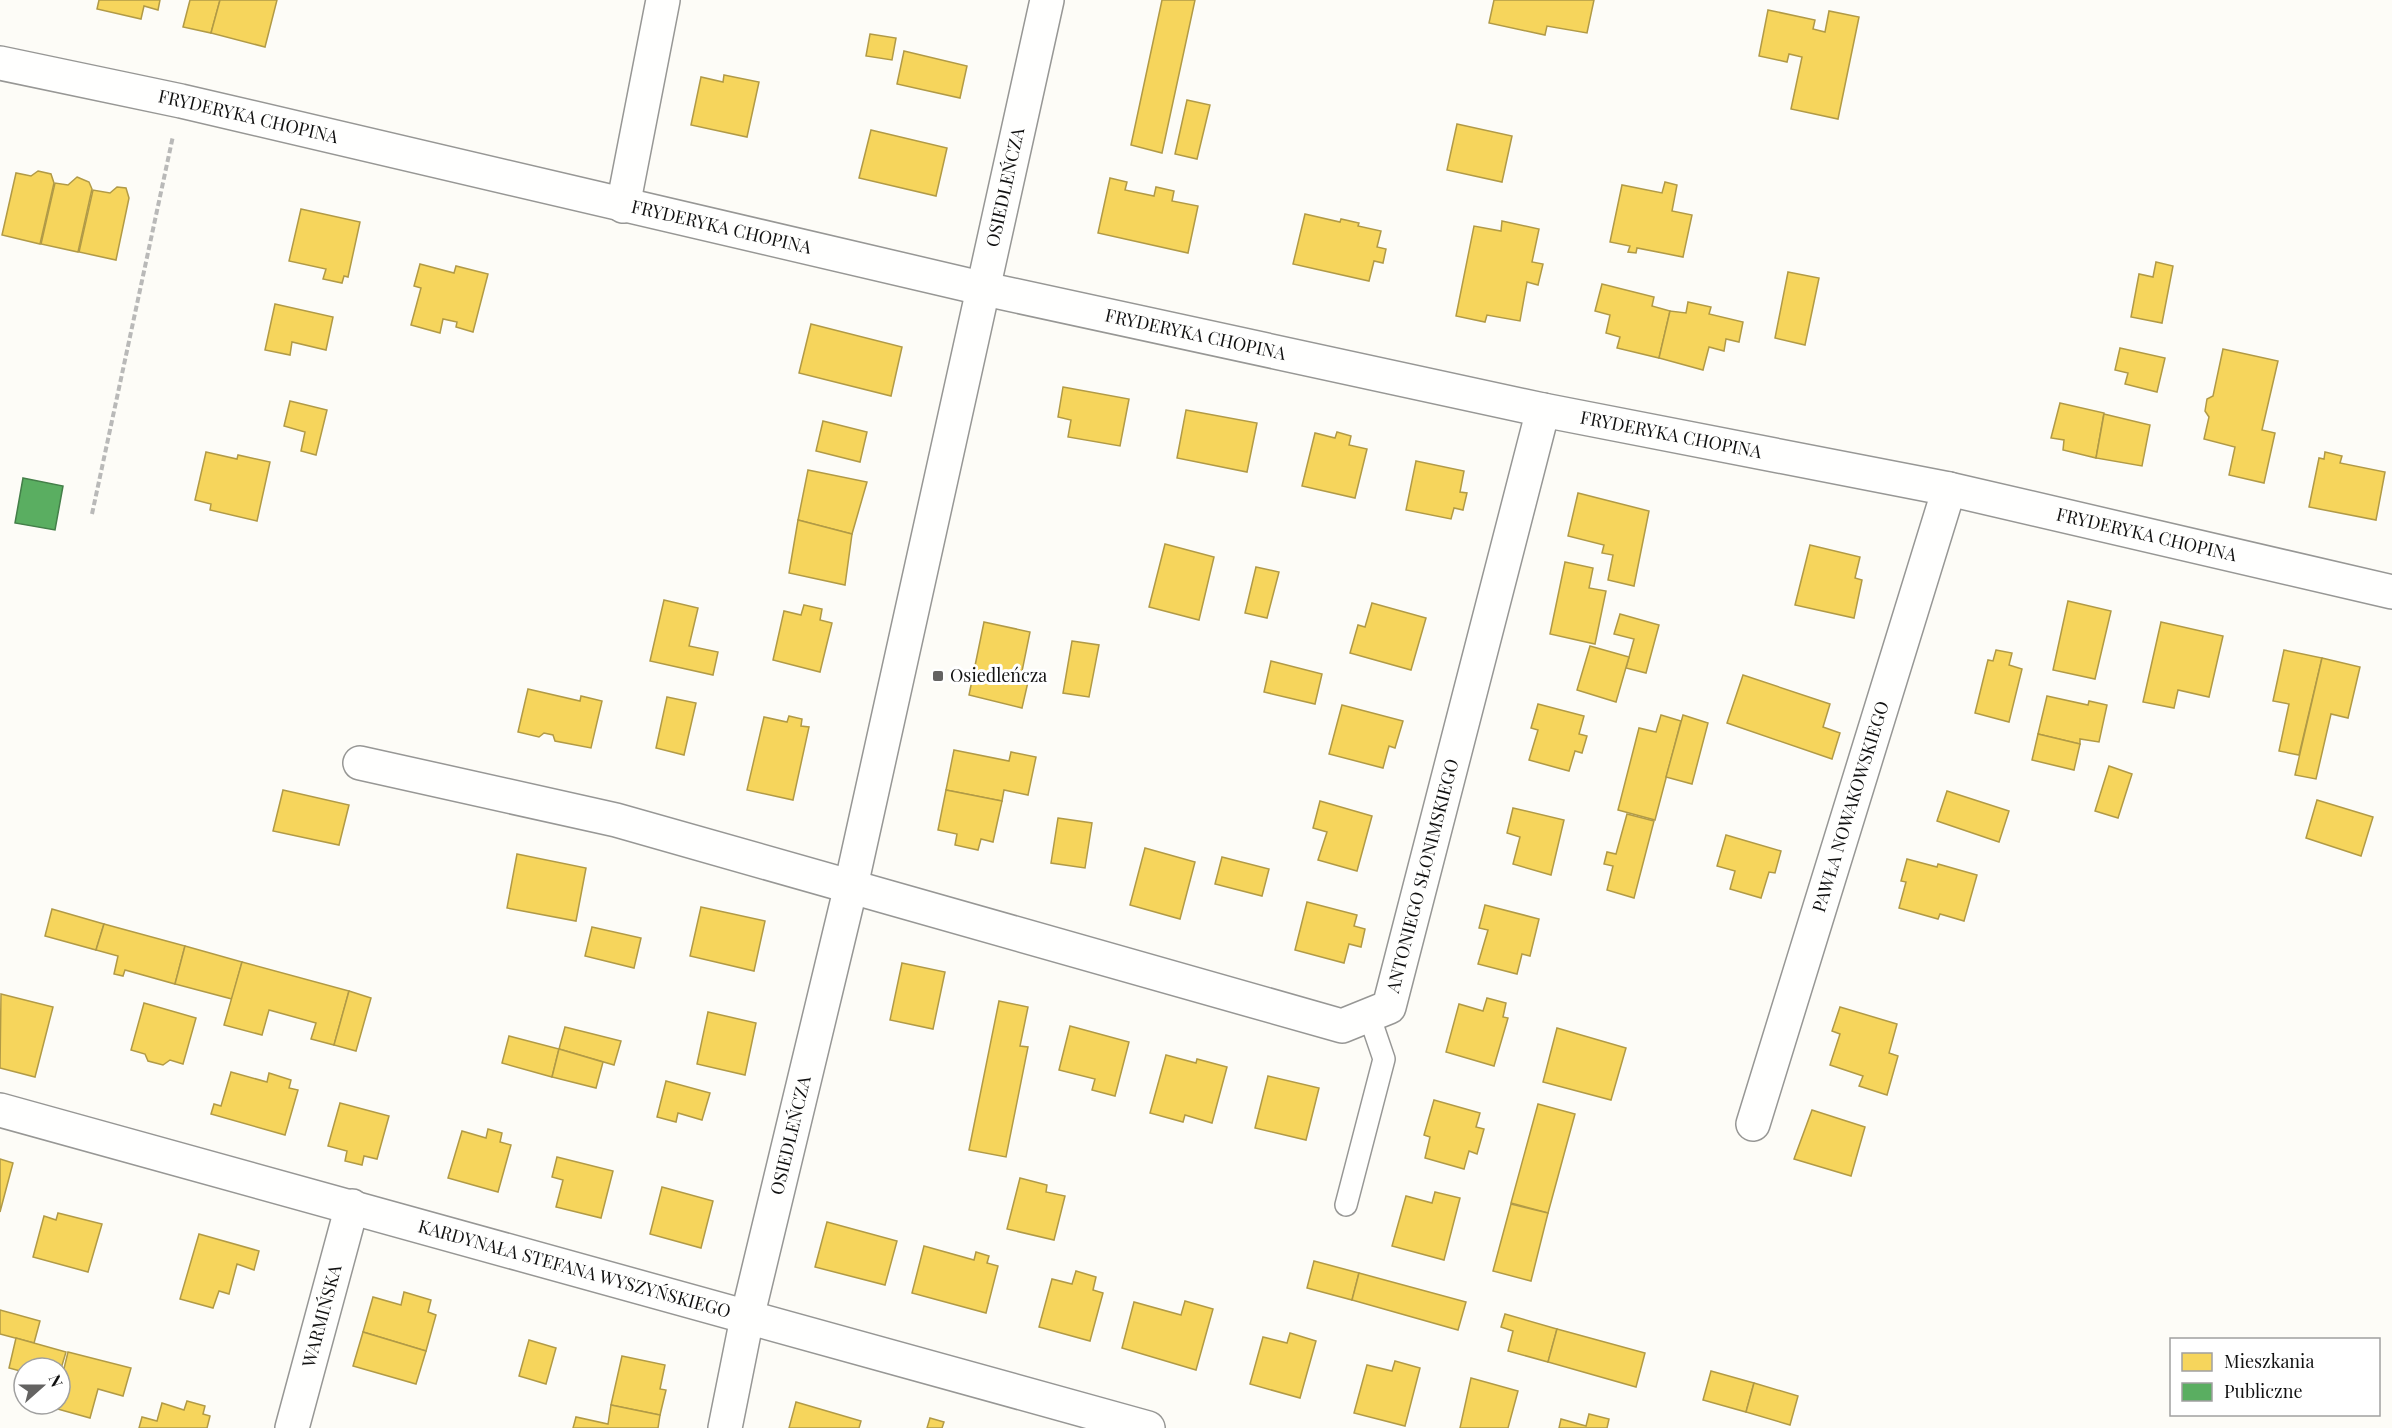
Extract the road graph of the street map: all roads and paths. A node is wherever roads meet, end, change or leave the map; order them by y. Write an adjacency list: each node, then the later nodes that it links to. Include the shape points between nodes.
1 (663, 0): 5 (street)
2 (1047, 0): 6 (street, OSIEDLEŃCZA)
3 (0, 63): 4 (street, FRYDERYKA CHOPINA)
4 (181, 100): 5 (street, FRYDERYKA CHOPINA); 9 (path)
5 (623, 206): 6 (street, FRYDERYKA CHOPINA)
6 (985, 289): 7 (street, FRYDERYKA CHOPINA); 12 (street, OSIEDLEŃCZA)
7 (1543, 410): 8 (street, FRYDERYKA CHOPINA); 13 (street, ANTONIEGO SŁONIMSKIEGO, via 1389,1007)
8 (1949, 489): 10 (street, FRYDERYKA CHOPINA); 15 (street, PAWŁA NOWAKOWSKIEGO)
9 (92, 514)
10 (2392, 592)
11 (360, 763): 12 (street, ANTONIEGO SŁONIMSKIEGO, via 616,820)
12 (851, 886): 13 (street, ANTONIEGO SŁONIMSKIEGO, via 1342,1026); 18 (street, OSIEDLEŃCZA)
13 (1369, 1015): 16 (lane, via 1384,1059)
14 (0, 1110): 17 (street, KARDYNAŁA STEFANA WYSZYŃSKIEGO)
15 (1753, 1124)
16 (1346, 1205)
17 (352, 1206): 18 (street, KARDYNAŁA STEFANA WYSZYŃSKIEGO); 19 (street, WARMIŃSKA)
18 (747, 1318): 20 (street, OSIEDLEŃCZA); 21 (street, KARDYNAŁA STEFANA WYSZYŃSKIEGO)
19 (292, 1428)
20 (725, 1428)
21 (1148, 1428)

